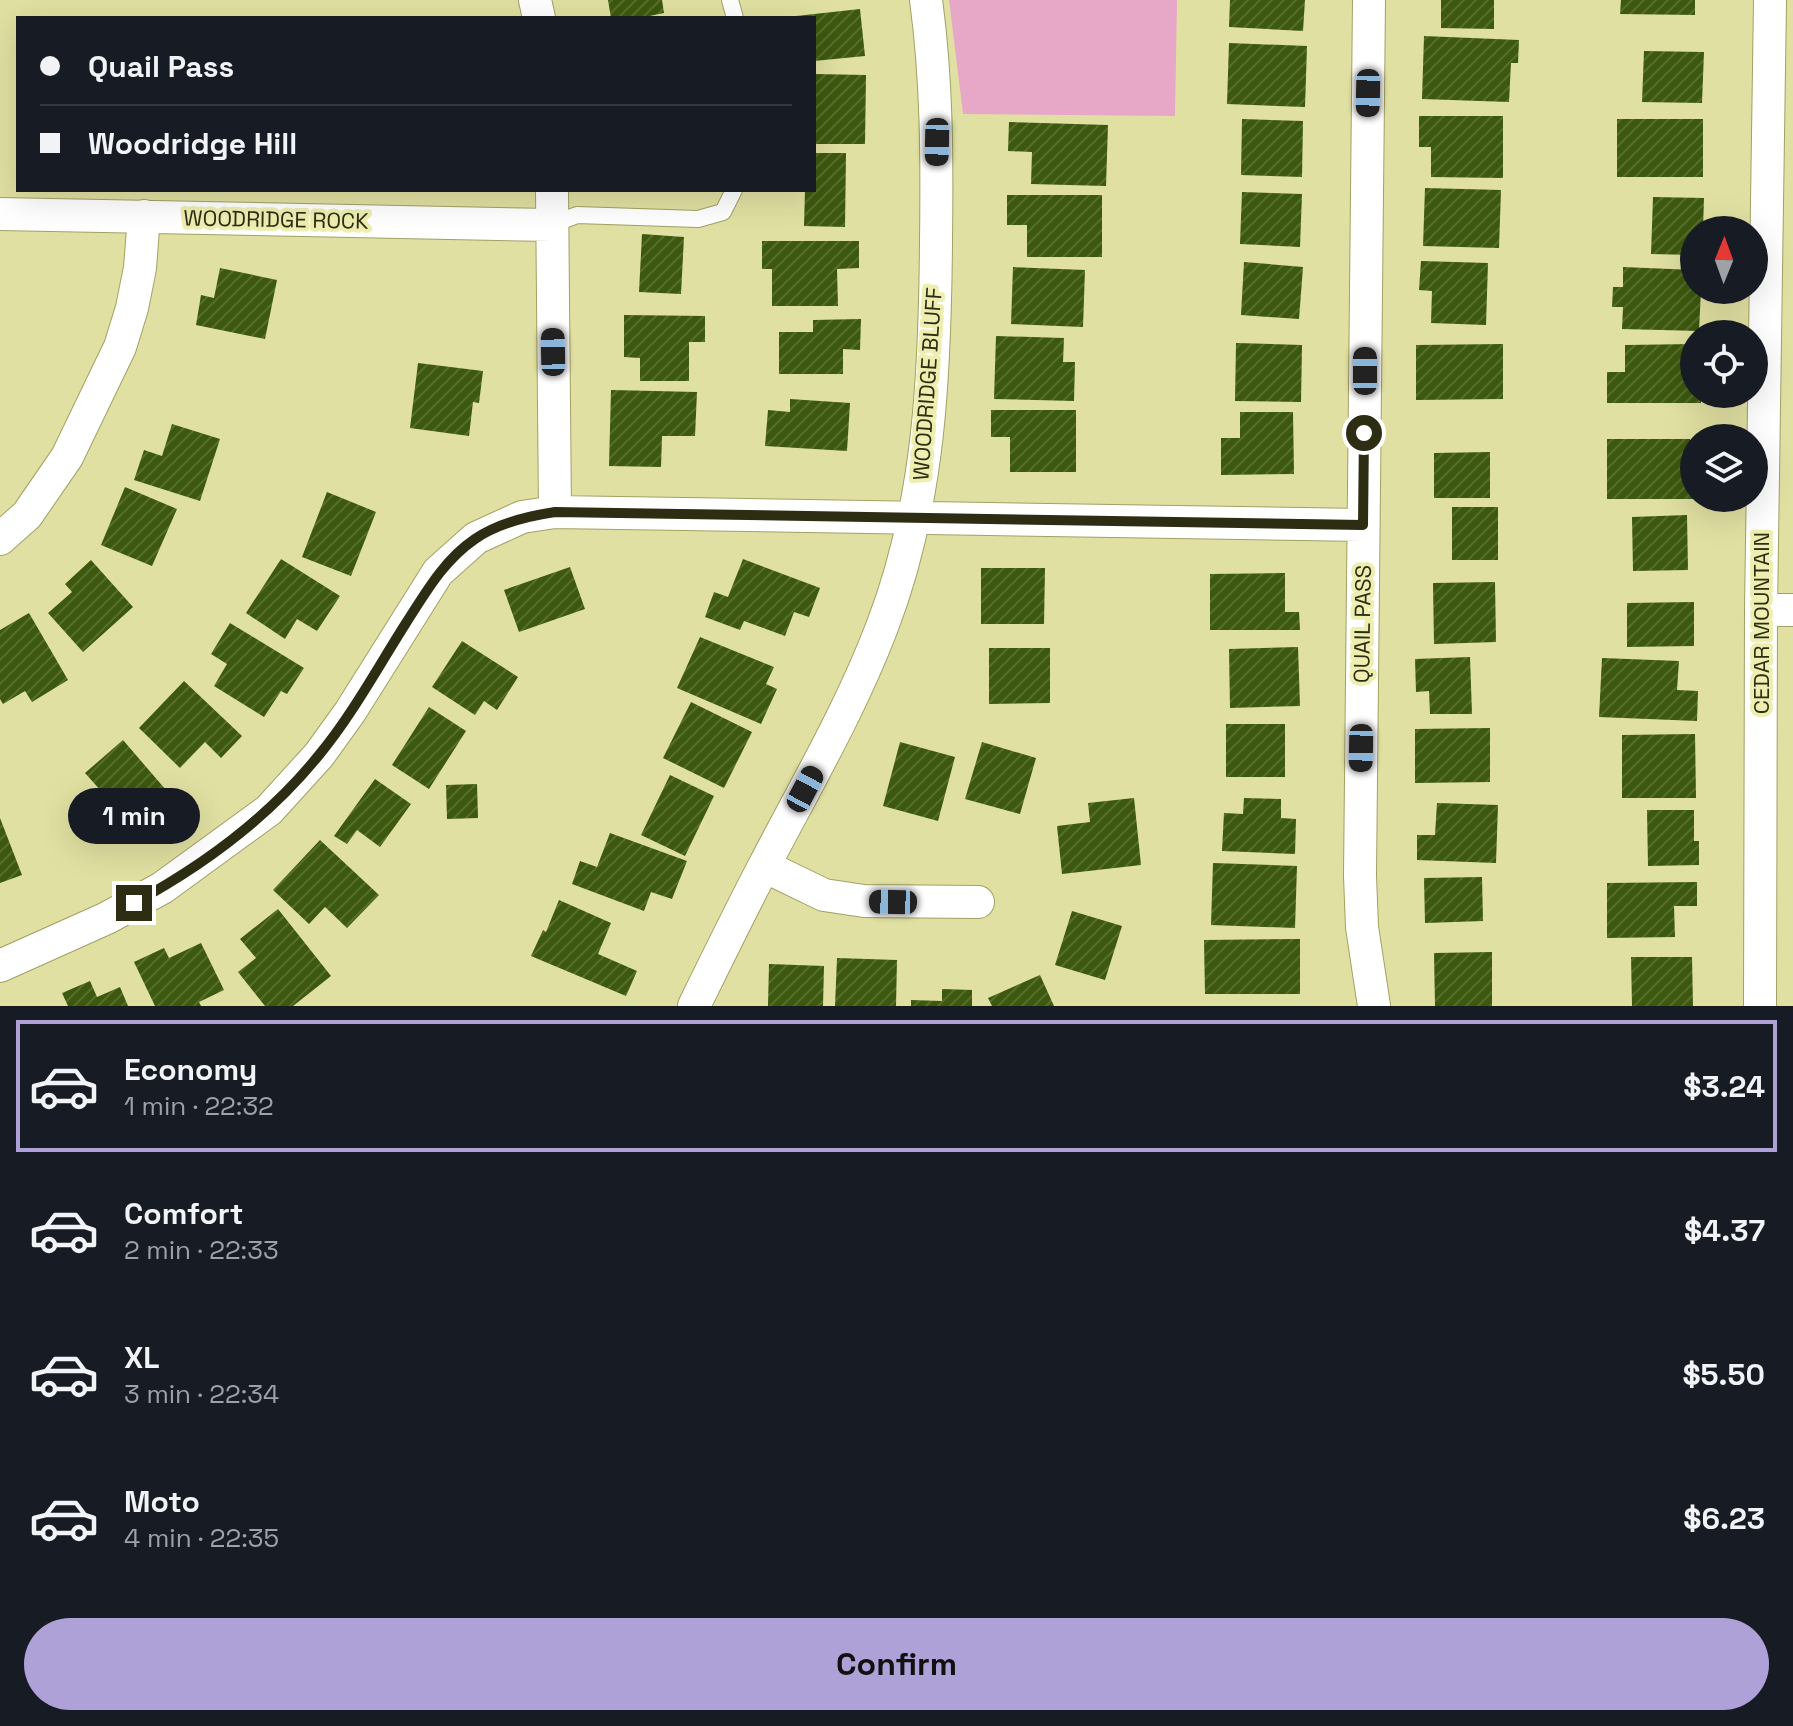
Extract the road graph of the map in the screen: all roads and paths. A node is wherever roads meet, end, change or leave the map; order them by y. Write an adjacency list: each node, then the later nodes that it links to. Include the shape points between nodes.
1 (926, 0): 11 (street, WOODRIDGE BLUFF, via 937,142 935,341 925,460)
2 (1369, 0): 12 (street, QUAIL PASS)
3 (1770, 0): 9 (street, CEDAR MOUNTAIN)
4 (552, 192): 8 (street)
5 (733, 192): 8 (lane, via 723,212 698,219 577,215)
6 (0, 214): 7 (street, WOODRIDGE ROCK)
7 (144, 216): 8 (street, WOODRIDGE ROCK); 13 (street, via 140,268 120,347 67,457 27,515)
8 (551, 225): 10 (street)
9 (1779, 235): 14 (street, CEDAR MOUNTAIN)
10 (555, 512): 11 (street); 18 (street, via 522,517 476,538 438,572 350,712 269,810 162,888)
11 (914, 517): 12 (street); 16 (street, WOODRIDGE BLUFF, via 882,626 847,712)
12 (1363, 525): 20 (street, QUAIL PASS, via 1360,876)
13 (0, 539)
14 (1761, 610): 15 (street); 21 (street, CEDAR MOUNTAIN)
15 (1793, 610)
16 (764, 866): 17 (street, via 824,895 864,901); 19 (street, WOODRIDGE BLUFF)
17 (978, 902)
18 (0, 966)
19 (694, 1006)
20 (1374, 1006)
21 (1760, 1006)

